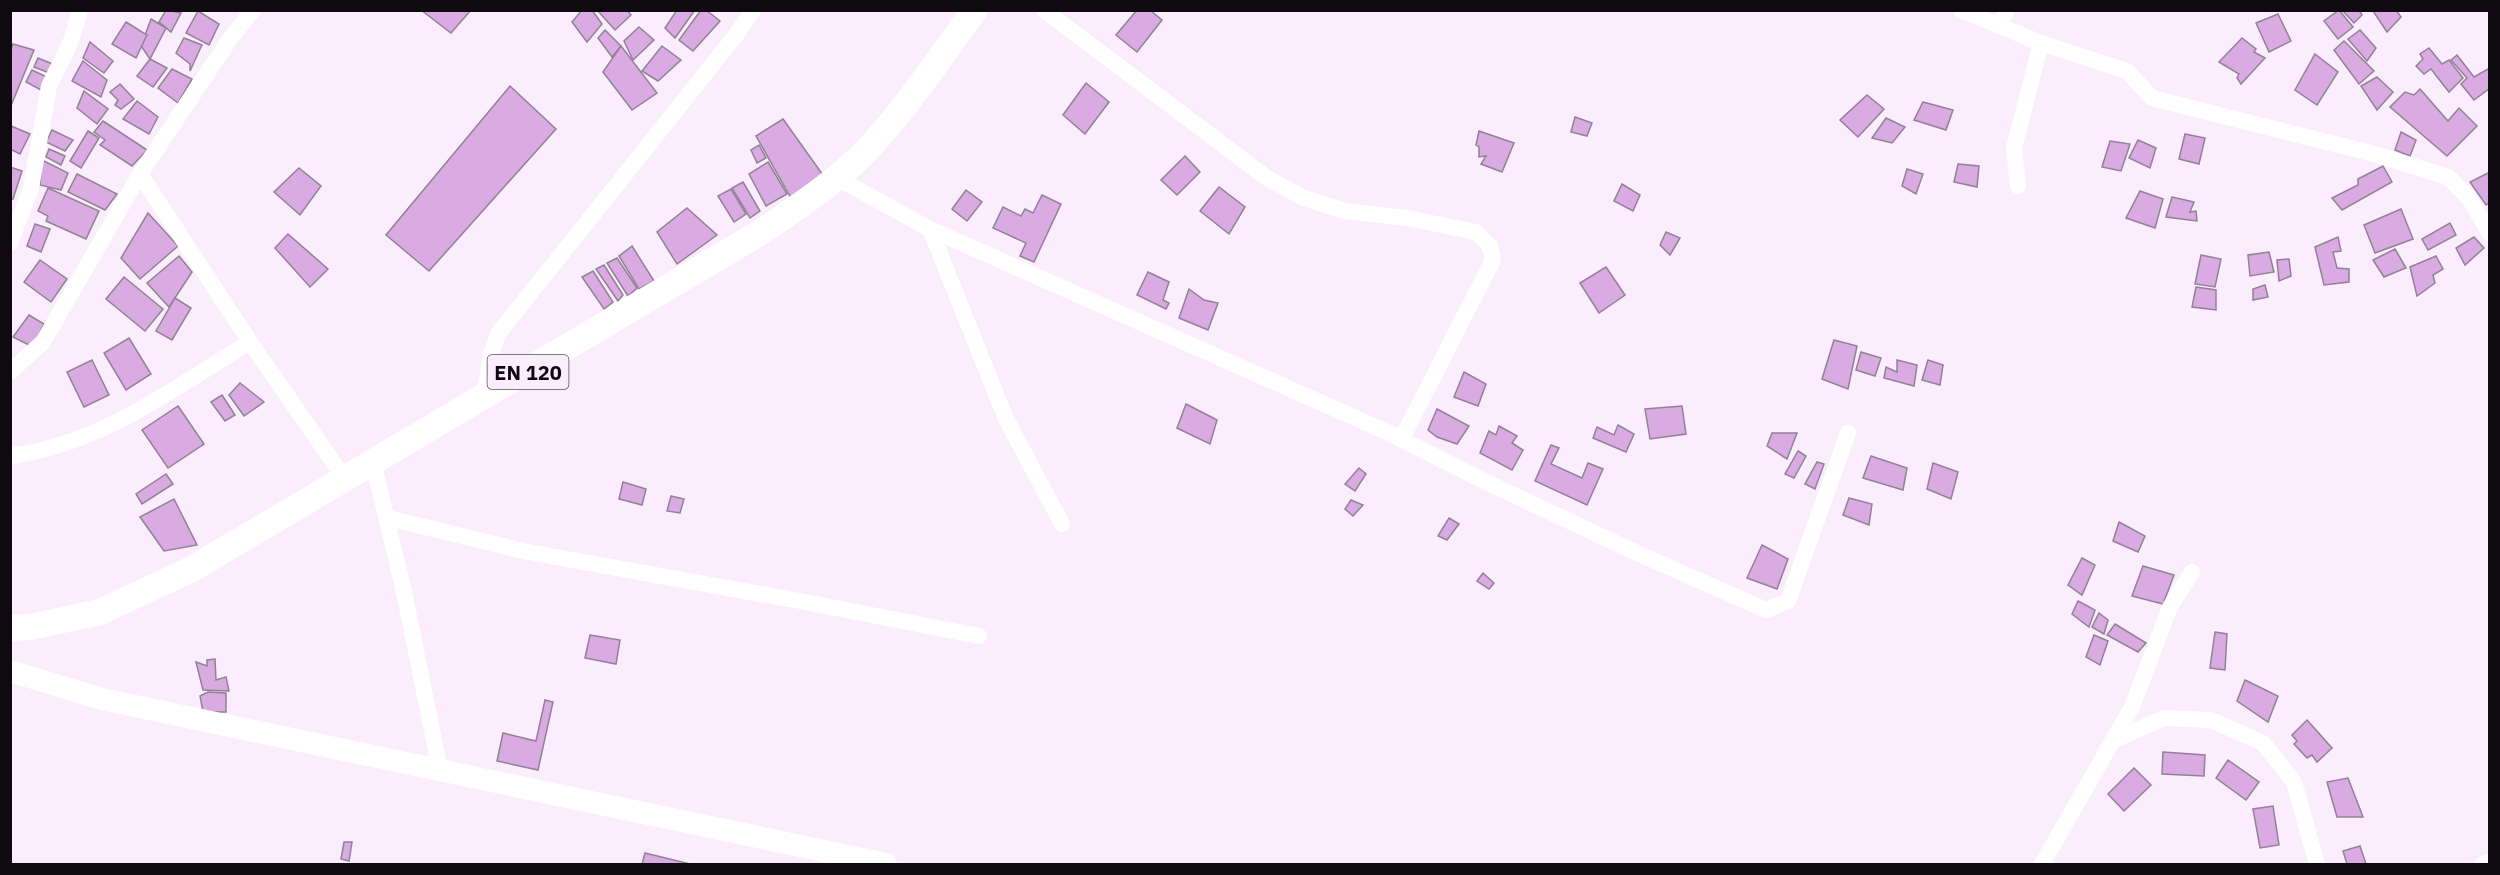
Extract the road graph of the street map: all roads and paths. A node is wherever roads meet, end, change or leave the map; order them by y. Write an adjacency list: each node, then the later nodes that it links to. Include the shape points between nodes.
1 (80, 10): 15 (street, via 71,41 49,86 31,188)
2 (253, 10): 10 (street)
3 (753, 10): 18 (street, via 498,334 490,355)
4 (975, 10): 11 (main road, EN 120, via 887,127)
5 (1044, 10): 20 (street, via 1266,178 1304,198 1345,211 1476,232 1490,246 1493,260)
6 (1961, 10): 8 (street)
7 (2007, 10): 8 (street)
8 (1999, 26): 9 (street)
9 (2041, 43): 12 (street, via 2014,148); 14 (street, via 2127,71 2152,98 2371,153 2448,177 2469,198)
10 (141, 174): 16 (street); 17 (street, via 43,342)
11 (837, 178): 13 (street); 18 (main road, EN 120, via 763,231)
12 (2018, 186)
13 (930, 229): 20 (street); 25 (street, via 1006,419)
14 (2490, 234)
15 (10, 243)
16 (250, 342): 21 (street, via 110,427 40,452); 23 (street)
17 (10, 372)
18 (484, 398): 22 (main road, EN 120)
19 (1848, 433): 20 (street, via 1788,601 1766,610)
20 (1401, 440)
21 (10, 456)
22 (373, 462): 23 (main road, EN 120); 24 (street)
23 (345, 479): 27 (main road, EN 120, via 202,564 141,594 100,612)
24 (388, 518): 28 (street, via 528,552); 31 (street)
25 (1062, 524)
26 (2192, 572): 30 (street, via 2170,607 2132,707)
27 (10, 628)
28 (979, 636)
29 (10, 671): 31 (street, via 102,699)
30 (2112, 741): 34 (street); 35 (street, via 2164,718 2211,720 2263,743 2294,782)
31 (440, 770): 33 (street)
32 (2490, 862): 36 (street)
33 (886, 864)
34 (2042, 864)
35 (2317, 864)
36 (2483, 864)

